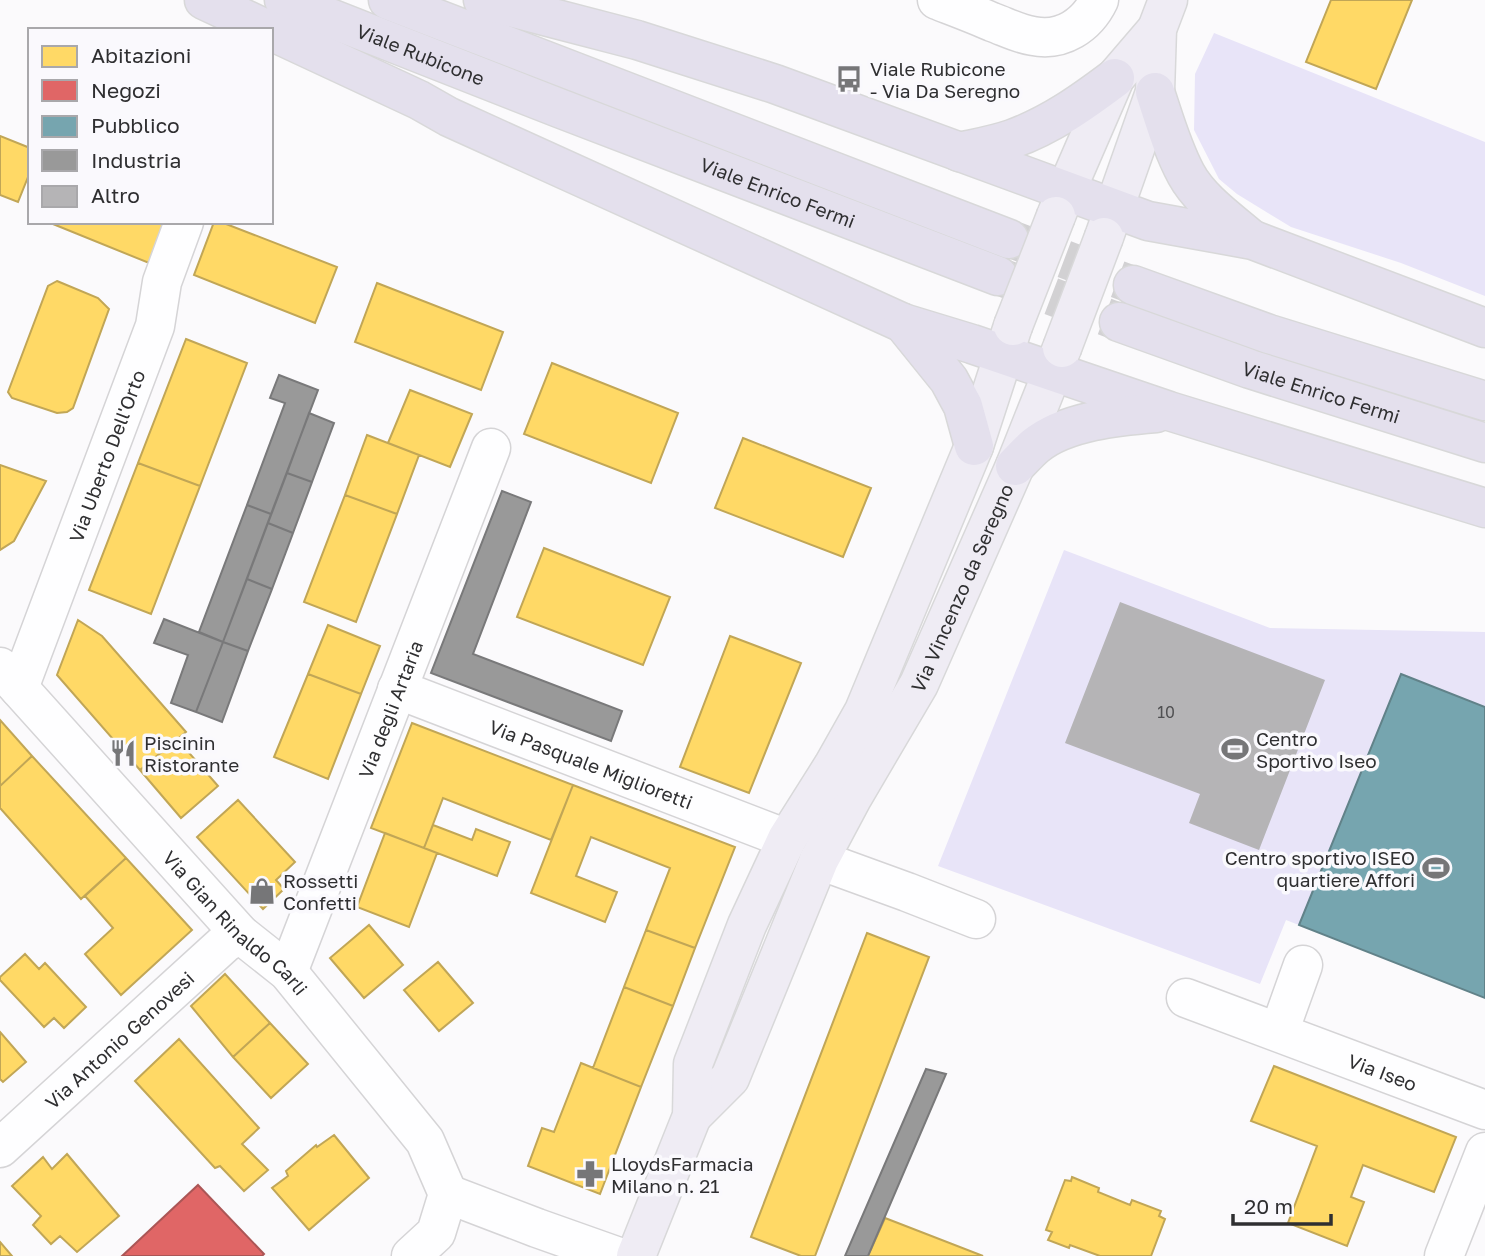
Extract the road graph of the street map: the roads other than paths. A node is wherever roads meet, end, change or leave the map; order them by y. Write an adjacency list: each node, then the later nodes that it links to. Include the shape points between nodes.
1 (204, 0): 8 (highway)
2 (284, 0): 13 (highway, Viale Rubicone)
3 (388, 0): 10 (highway, Viale Rubicone)
4 (483, 0): 14 (highway, via 637,40 775,84)
5 (937, 0): 6 (street, via 1044,38 1073,30)
6 (1099, 0)
7 (1162, 14): 11 (main road, Via Vincenzo da Seregno); 12 (main road, Via Vincenzo da Seregno)
8 (266, 28)
9 (273, 31): 23 (highway, via 449,117)
10 (573, 72): 18 (highway, Viale Enrico Fermi)
11 (1115, 78): 14 (highway, via 1047,124); 15 (main road, Via Vincenzo da Seregno)
12 (1155, 92): 16 (main road, Via Vincenzo da Seregno); 19 (highway, via 1186,175 1209,204)
13 (559, 108): 20 (highway, Viale Enrico Fermi)
14 (959, 152): 15 (highway)
15 (1061, 204): 16 (highway); 25 (main road, Via Vincenzo da Seregno, bridge)
16 (1115, 209): 19 (highway, via 1149,221); 26 (main road, Via Vincenzo da Seregno, bridge)
17 (183, 224): 34 (street, Via Uberto Dell'Orto, via 162,282 155,326)
18 (1009, 239)
19 (1253, 240): 24 (highway)
20 (998, 276)
21 (1133, 285): 27 (highway, Viale Enrico Fermi, via 1269,334)
22 (1119, 322): 29 (highway, Viale Enrico Fermi)
23 (903, 323): 25 (highway); 30 (highway, via 949,380)
24 (1485, 328)
25 (1008, 340): 26 (highway); 30 (main road, Via Vincenzo da Seregno)
26 (1057, 360): 28 (highway); 32 (main road, Via Vincenzo da Seregno)
27 (1485, 401)
28 (1169, 411): 32 (highway, via 1111,416 1065,429 1036,445); 33 (highway)
29 (1485, 443)
30 (975, 446): 36 (main road, Via Vincenzo da Seregno, via 864,711)
31 (491, 448): 35 (street, Via degli Artaria)
32 (1015, 466): 37 (main road, Via Vincenzo da Seregno, via 919,684)
33 (1485, 508)
34 (9, 677): 39 (street, Via Gian Rinaldo Carli)
35 (397, 689): 36 (street, Via Pasquale Miglioretti); 41 (street, Via degli Artaria)
36 (787, 839): 45 (main road, Via Vincenzo da Seregno, via 747,925 693,1063)
37 (819, 860): 38 (street); 45 (main road, Via Vincenzo da Seregno, via 730,1078)
38 (976, 919)
39 (240, 934): 41 (street, Via Gian Rinaldo Carli); 46 (street, Via Antonio Genovesi)
40 (1303, 965): 43 (street)
41 (288, 972): 48 (street, Via Gian Rinaldo Carli, via 425,1141)
42 (1186, 998): 43 (street, Via Iseo)
43 (1279, 1032): 44 (street, Via Iseo)
44 (1485, 1110)
45 (692, 1116): 51 (main road, Via Vincenzo da Seregno)
46 (0, 1147)
47 (1485, 1152): 52 (street)
48 (448, 1194): 49 (street, via 436,1233); 50 (street)
49 (411, 1256)
50 (616, 1256)
51 (636, 1256)
52 (1444, 1256)

